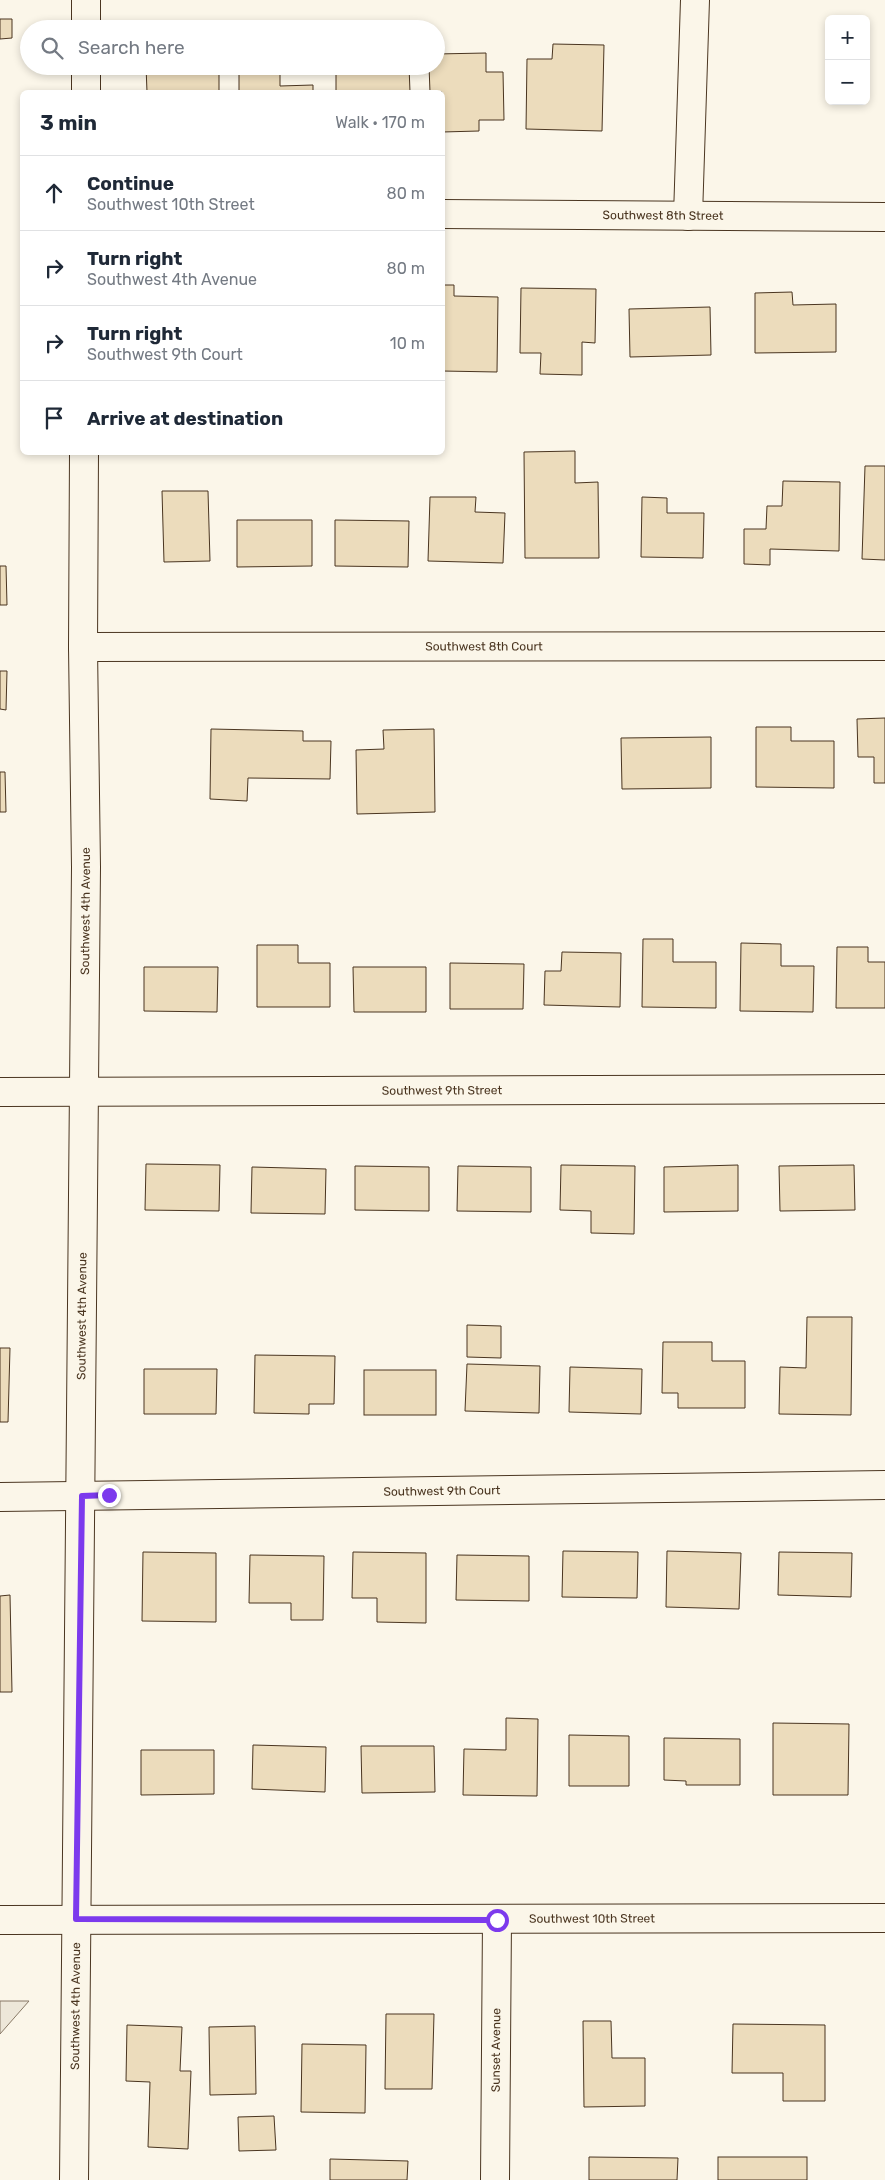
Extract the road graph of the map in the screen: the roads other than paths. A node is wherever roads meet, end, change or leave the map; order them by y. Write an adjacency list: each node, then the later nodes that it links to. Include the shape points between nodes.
1 (86, 0): 3 (street)
2 (695, 0): 7 (street)
3 (86, 20)
4 (86, 75): 5 (street)
5 (86, 90)
6 (445, 214): 7 (street, Southwest 8th Street)
7 (688, 216): 8 (street, Southwest 8th Street)
8 (885, 217)
9 (84, 455): 11 (street, Southwest 4th Avenue)
10 (885, 646): 11 (street, Southwest 8th Court)
11 (83, 647): 13 (street, Southwest 4th Avenue)
12 (885, 1089): 13 (street, Southwest 9th Street)
13 (85, 1091): 14 (street, Southwest 9th Street); 16 (street, Southwest 4th Avenue)
14 (0, 1092)
15 (885, 1485): 16 (street, Southwest 9th Court)
16 (82, 1496): 17 (street, Southwest 9th Court); 19 (street, Southwest 4th Avenue)
17 (0, 1497)
18 (885, 1918): 21 (street, Southwest 10th Street)
19 (76, 1919): 20 (street, Southwest 10th Street); 21 (street, Southwest 10th Street); 22 (street, Southwest 4th Avenue)
20 (0, 1920)
21 (497, 1920): 23 (street, Sunset Avenue)
22 (74, 2180)
23 (495, 2180)

